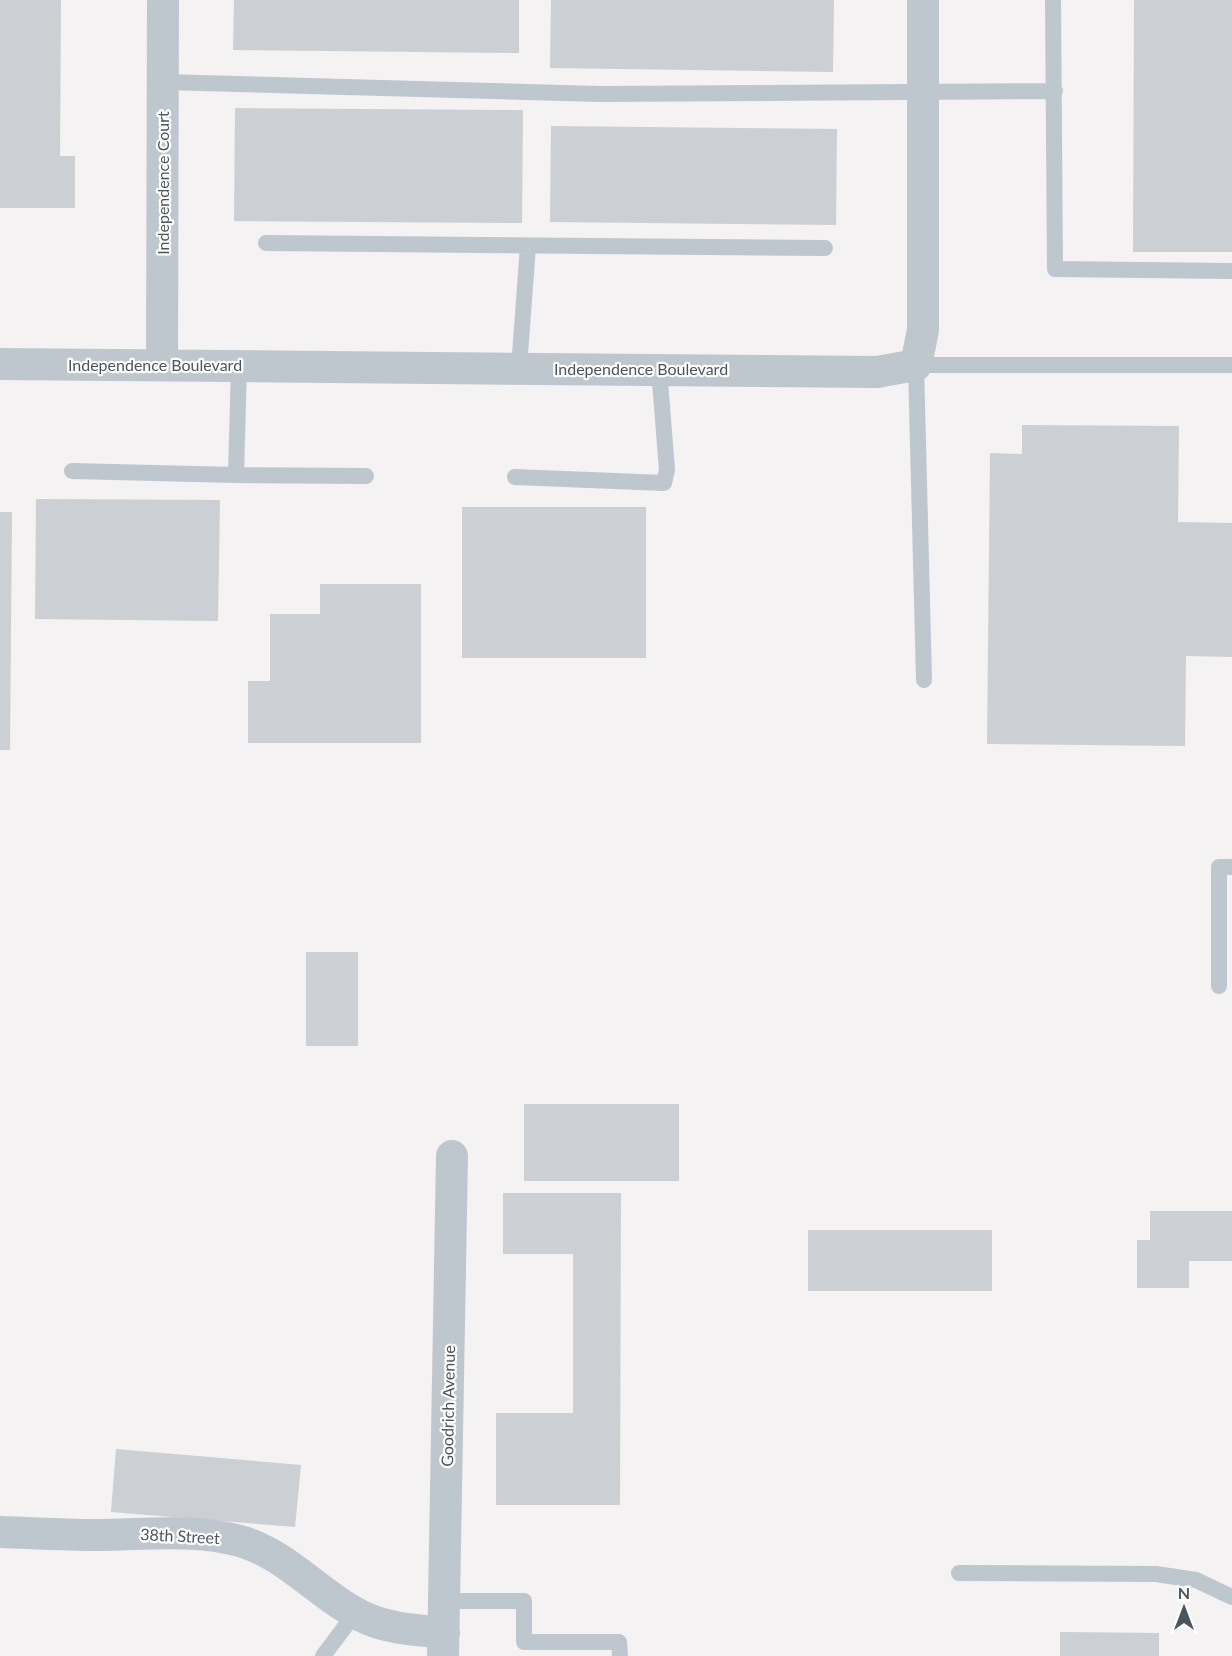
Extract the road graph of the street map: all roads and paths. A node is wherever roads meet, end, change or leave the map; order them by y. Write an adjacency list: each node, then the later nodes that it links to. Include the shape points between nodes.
1 (163, 0): 4 (street, Independence Court)
2 (923, 0): 5 (street)
3 (1053, 0): 6 (lane)
4 (163, 82): 5 (lane, via 600,94); 12 (street, Independence Court)
5 (923, 91): 6 (lane); 13 (street, via 923,330)
6 (1055, 91): 10 (lane, via 1055,269)
7 (266, 243): 8 (lane)
8 (528, 246): 9 (lane); 16 (lane)
9 (825, 248)
10 (1232, 271)
11 (0, 364): 12 (street, Independence Boulevard)
12 (162, 365): 15 (street, Independence Boulevard)
13 (916, 365): 14 (lane); 17 (street, Independence Boulevard, via 877,372); 22 (lane)
14 (1232, 365)
15 (239, 366): 16 (street, Independence Boulevard); 19 (lane)
16 (519, 368): 17 (street, Independence Boulevard)
17 (659, 369): 21 (lane, via 667,470 664,483)
18 (72, 471): 19 (lane)
19 (236, 475): 20 (lane)
20 (366, 476)
21 (515, 477)
22 (924, 680)
23 (1232, 867): 24 (lane, via 1219,867)
24 (1219, 986)
25 (452, 1156): 29 (street, Goodrich Avenue)
26 (0, 1532): 30 (street, 38th Street, via 179,1533 242,1542 277,1558)
27 (959, 1573): 28 (lane, via 1156,1574 1196,1580)
28 (1232, 1597)
29 (444, 1601): 31 (street, Goodrich Avenue); 33 (lane, via 524,1601 524,1642 620,1642)
30 (356, 1612): 31 (street, 38th Street); 32 (lane)
31 (443, 1645)
32 (323, 1656)
33 (620, 1656)

